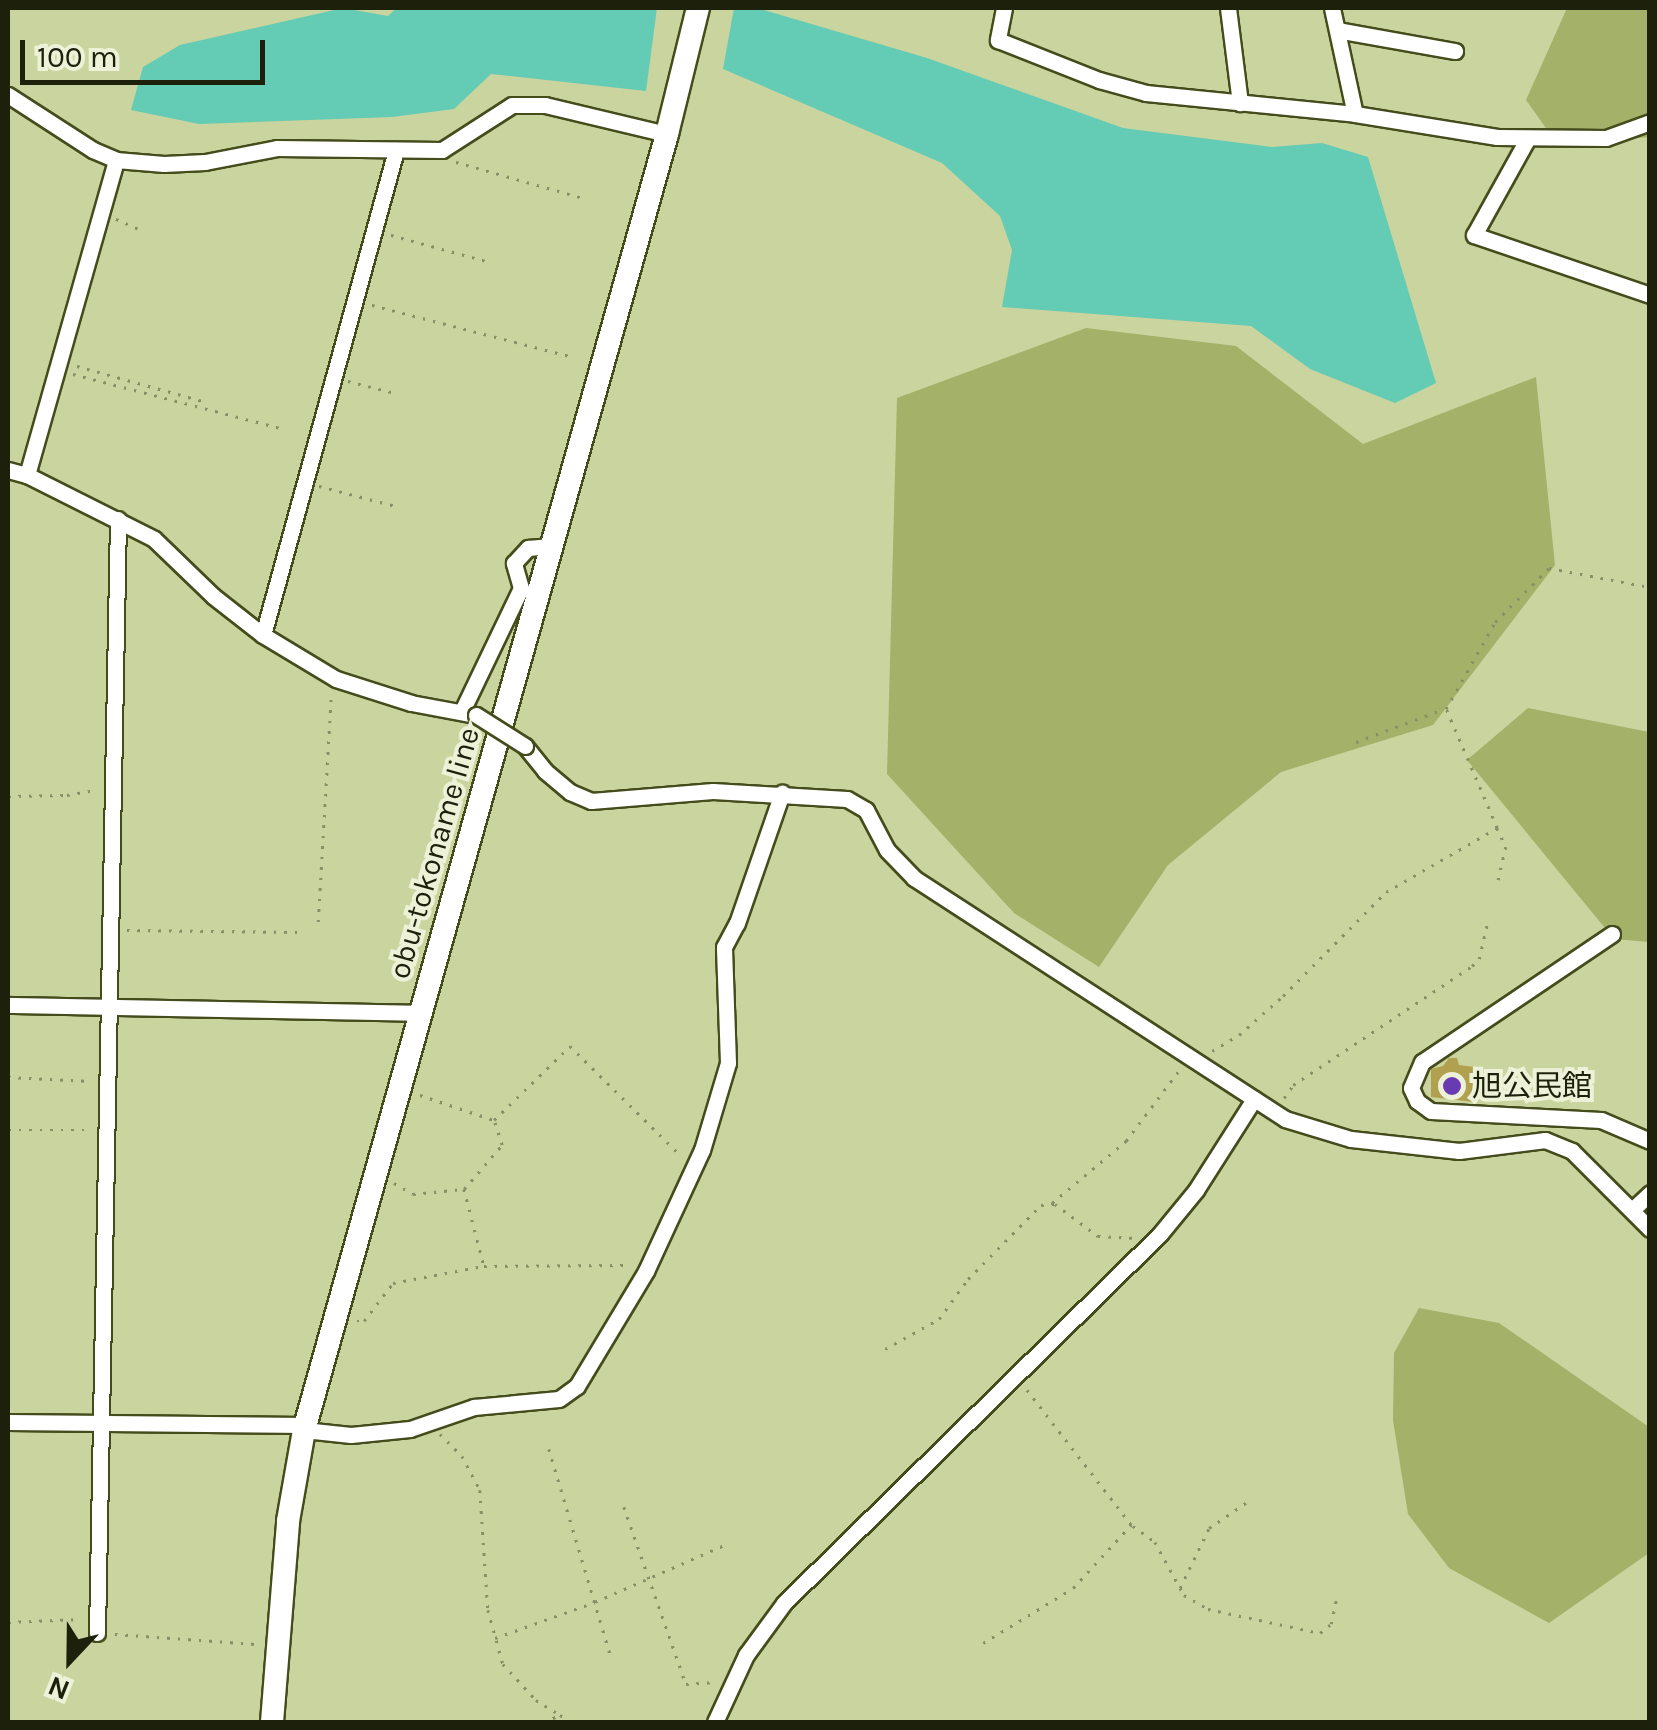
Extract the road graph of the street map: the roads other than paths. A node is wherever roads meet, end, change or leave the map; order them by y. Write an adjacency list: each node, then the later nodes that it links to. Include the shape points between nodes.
1 (698, 8): 11 (main road, obu-tokoname line)
2 (1004, 8): 8 (street, via 998,40 1146,93)
3 (1228, 8): 8 (street)
4 (1332, 8): 5 (street)
5 (1337, 30): 6 (street); 9 (street)
6 (1455, 52)
7 (8, 96): 14 (street)
8 (1240, 103): 9 (street)
9 (1355, 114): 12 (street)
10 (1650, 122): 12 (street, via 1606,138)
11 (667, 134): 13 (street, via 545,105 512,104 442,150); 19 (main road, obu-tokoname line)
12 (1528, 138): 15 (street, via 1474,235)
13 (396, 150): 14 (street, via 277,148 205,162); 20 (street)
14 (116, 160): 17 (street)
15 (1650, 295)
16 (8, 470): 17 (street)
17 (27, 474): 18 (street)
18 (118, 519): 20 (street, via 154,540); 25 (street)
19 (552, 546): 21 (street, via 528,548 514,563 521,588); 26 (main road, obu-tokoname line)
20 (263, 635): 21 (street, via 336,679 411,703)
21 (470, 712): 22 (street, bridge, via 526,746 544,771 591,801)
22 (782, 793): 27 (street, via 847,798 866,810 887,850 914,878); 34 (street, via 724,947 728,1063 694,1167 618,1323 567,1396 474,1407 434,1423 351,1436)
23 (1612, 934): 28 (street, via 1422,1062 1411,1088 1432,1110 1601,1120)
24 (8, 1006): 25 (street)
25 (107, 1008): 26 (street); 33 (street)
26 (420, 1013): 34 (main road, obu-tokoname line)
27 (1254, 1099): 30 (street, via 1351,1139 1459,1151 1545,1140 1572,1151); 37 (street, via 1196,1190 1149,1244 763,1628)
28 (1650, 1141)
29 (1650, 1193): 30 (street)
30 (1632, 1210): 31 (street)
31 (1650, 1229)
32 (8, 1422): 33 (street)
33 (101, 1424): 34 (street); 35 (street)
34 (304, 1428): 36 (main road, obu-tokoname line, via 288,1521)
35 (97, 1626)
36 (272, 1722)
37 (715, 1722)

